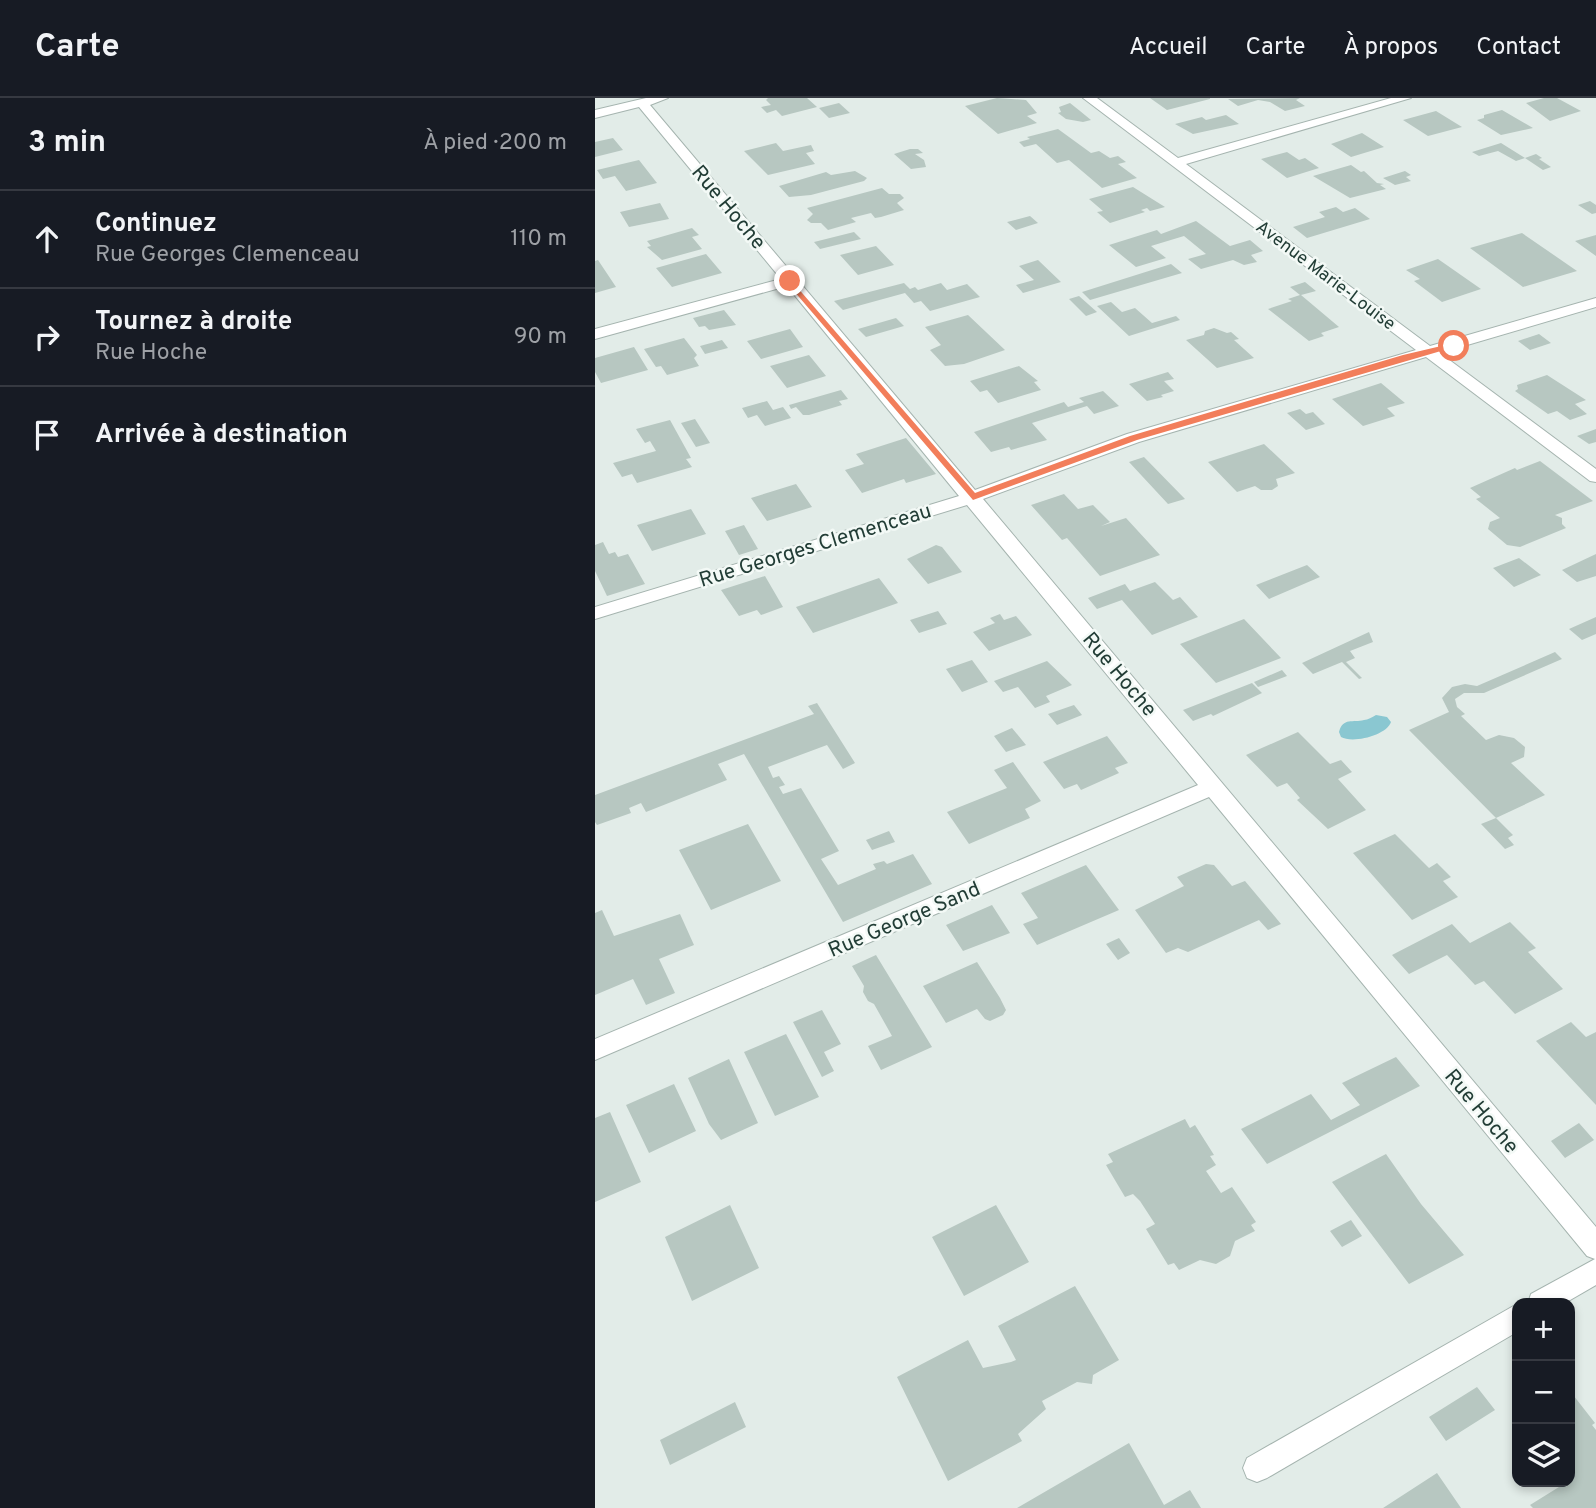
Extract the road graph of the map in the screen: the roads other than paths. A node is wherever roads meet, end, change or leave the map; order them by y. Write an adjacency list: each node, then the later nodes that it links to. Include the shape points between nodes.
1 (662, 98): 4 (street)
2 (1089, 98): 6 (street, Avenue Marie-Louise)
3 (1405, 98): 6 (street)
4 (642, 103): 5 (street); 7 (street, Rue Hoche)
5 (595, 114)
6 (1175, 163): 10 (street, Avenue Marie-Louise)
7 (790, 281): 9 (street); 12 (street, Rue Hoche)
8 (1596, 302): 10 (street, Rue Georges Clemenceau)
9 (595, 334)
10 (1429, 351): 11 (street, Avenue Marie-Louise); 12 (street, Rue Georges Clemenceau, via 1133,438)
11 (1596, 477)
12 (973, 497): 13 (street, Rue Georges Clemenceau); 14 (street, Rue Hoche)
13 (595, 612)
14 (1213, 787): 15 (street, Rue George Sand); 16 (street, Rue Hoche)
15 (595, 1050)
16 (1596, 1247)
17 (1596, 1271): 18 (street)
18 (1550, 1298)
19 (1512, 1320): 20 (street)
20 (1257, 1468)

